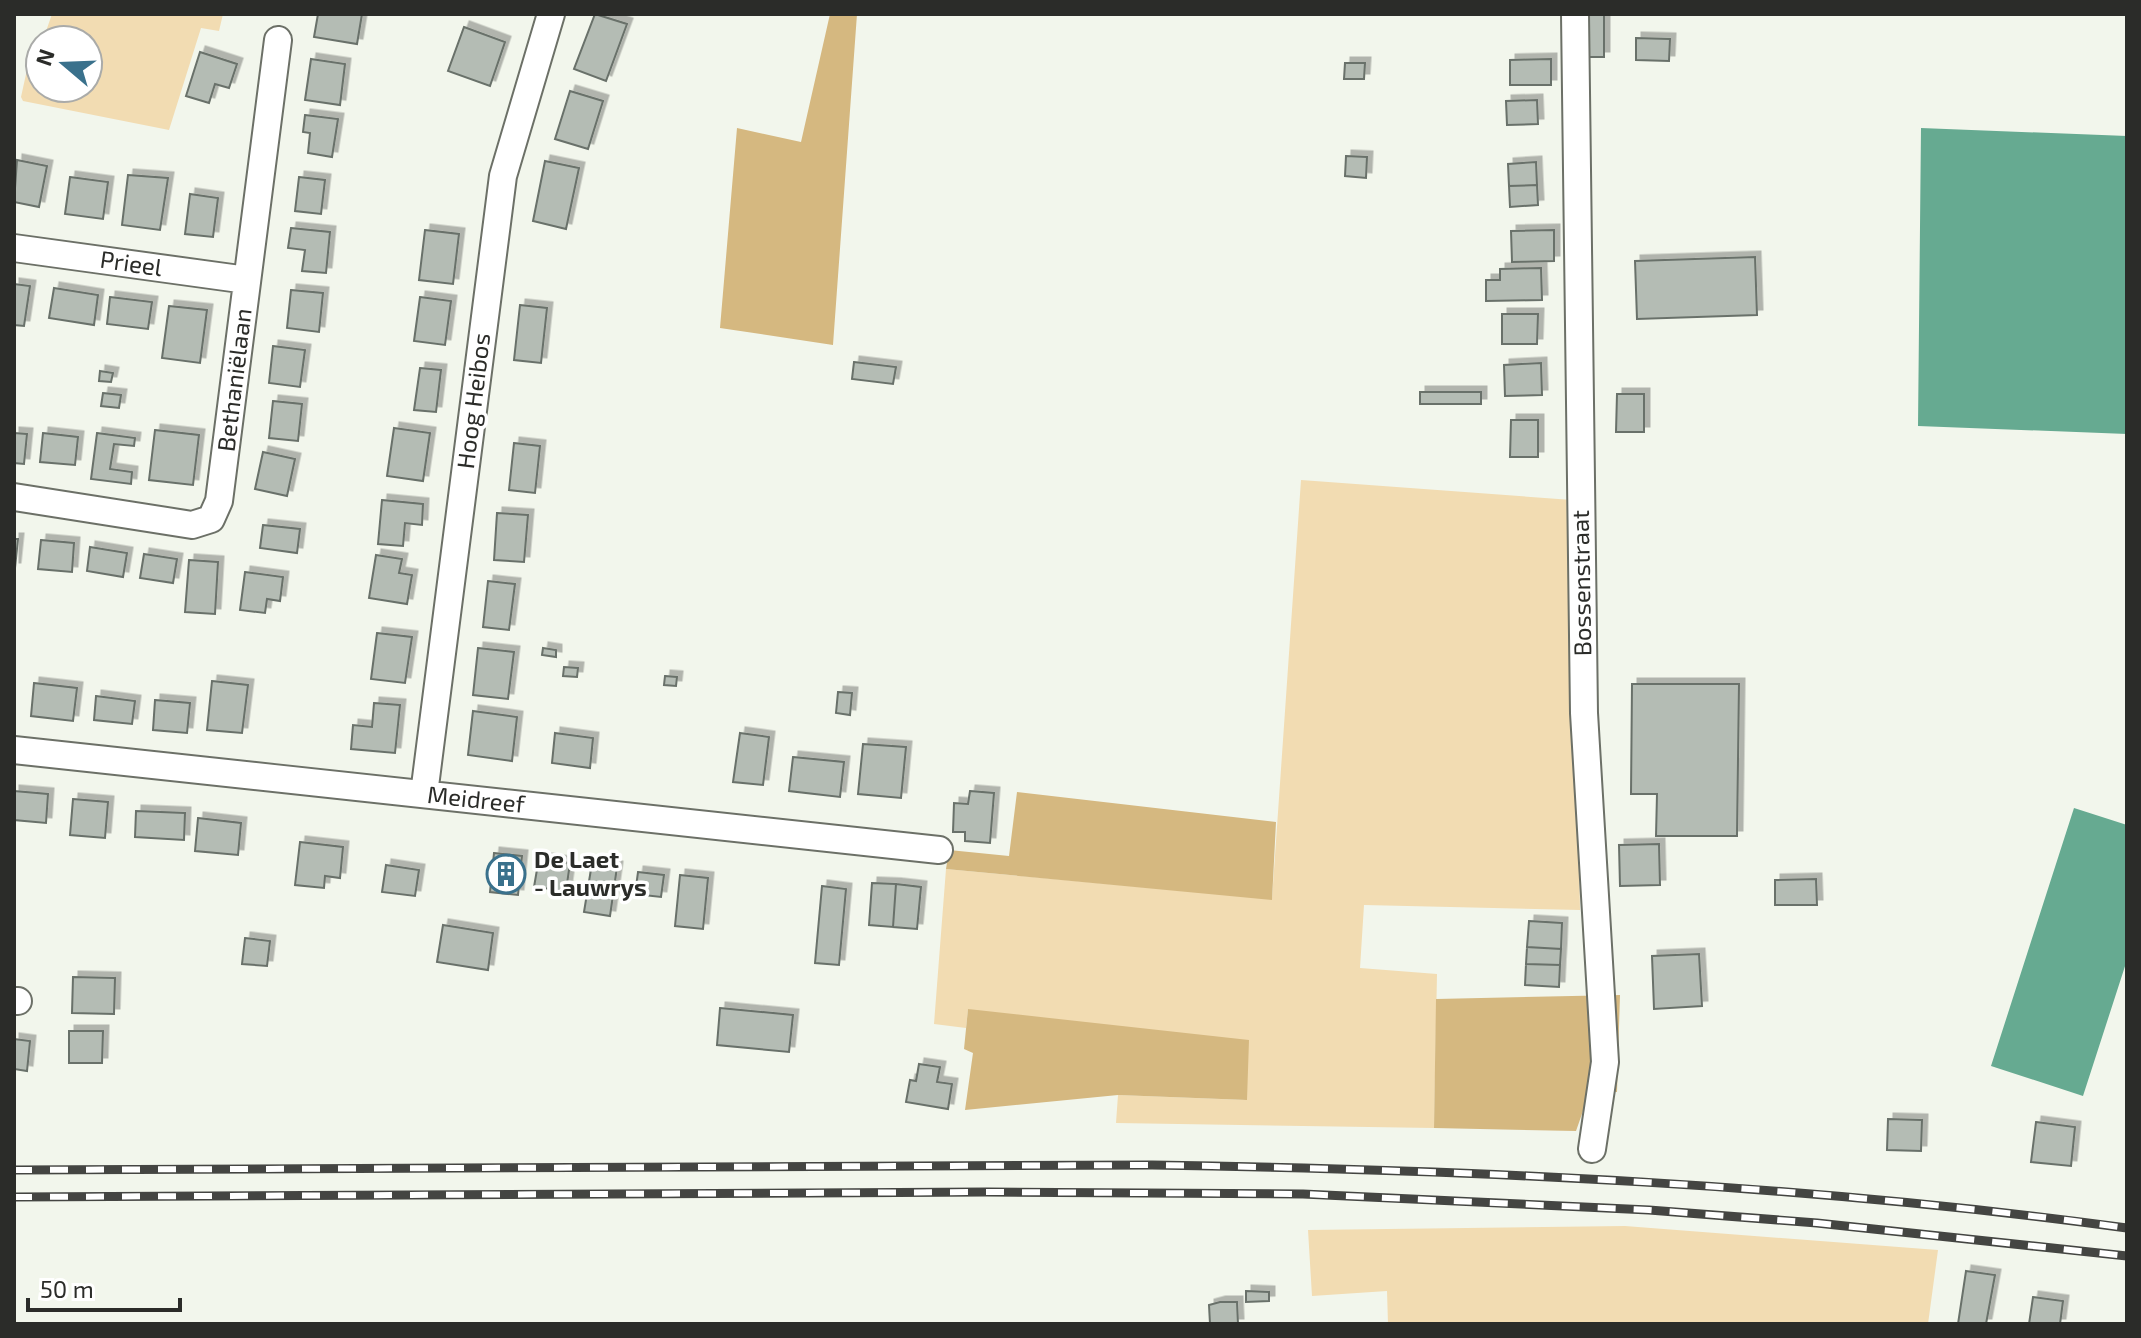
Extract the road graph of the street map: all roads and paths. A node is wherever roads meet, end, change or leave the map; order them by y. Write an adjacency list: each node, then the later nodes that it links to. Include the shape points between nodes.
1 (551, 14): 8 (street, Hoog Heibos, via 503,176)
2 (1575, 14): 10 (street, Bossenstraat, via 1584,713 1605,1062)
3 (278, 40): 5 (street, Bethaniëlaan)
4 (14, 248): 5 (street, Prieel)
5 (247, 280): 6 (street, Bethaniëlaan, via 219,501 211,519 192,525)
6 (14, 497)
7 (14, 750): 8 (street, Meidreef)
8 (424, 794): 9 (street, Meidreef)
9 (939, 850)
10 (1592, 1149)

